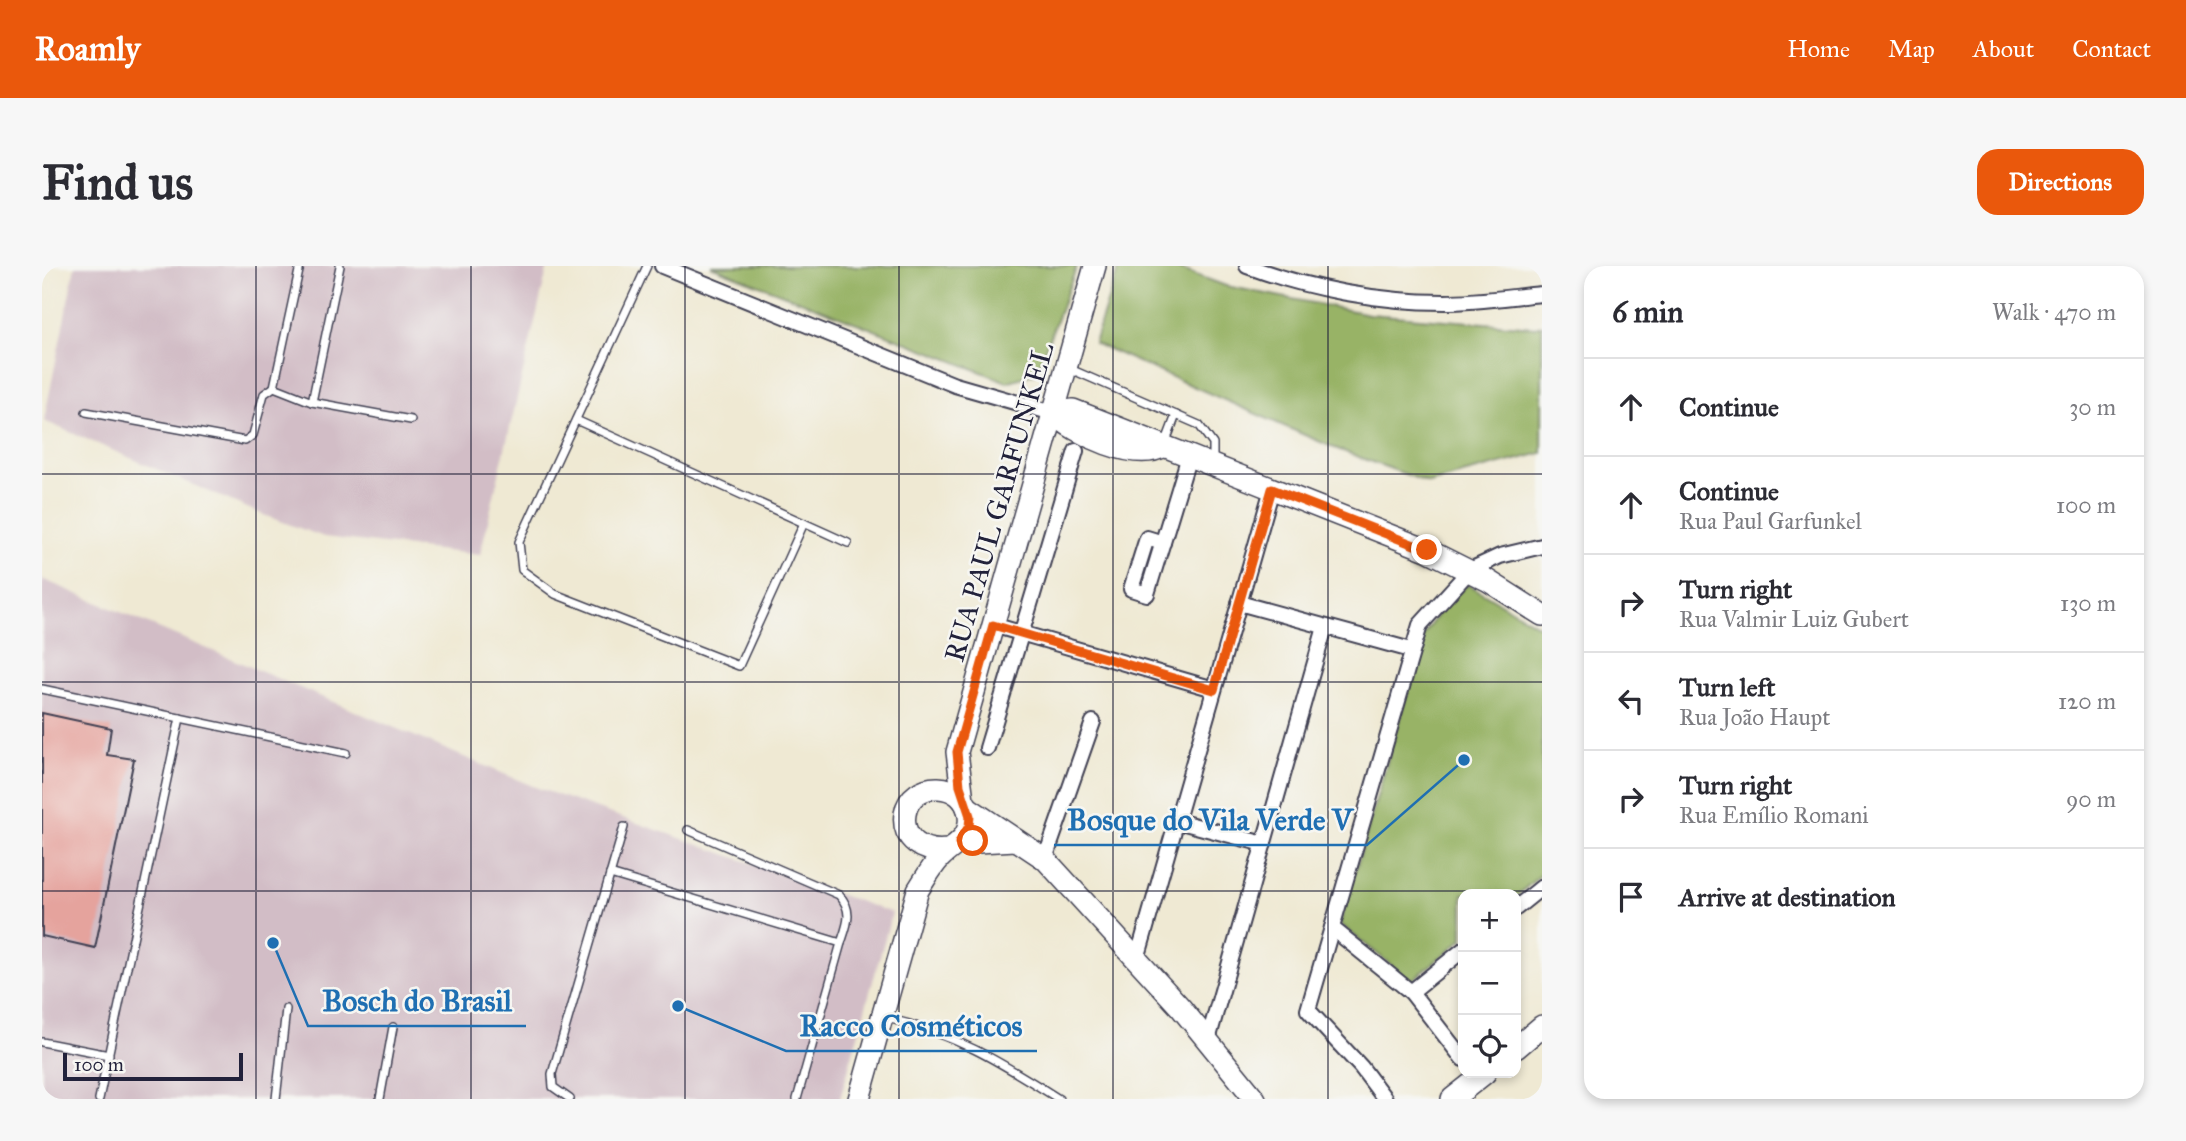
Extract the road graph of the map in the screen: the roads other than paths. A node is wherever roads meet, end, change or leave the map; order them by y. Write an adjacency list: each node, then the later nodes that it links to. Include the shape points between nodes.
1 (300, 266): 9 (lane)
2 (340, 266): 10 (lane)
3 (647, 266): 15 (lane)
4 (662, 266): 12 (street, via 955,386)
5 (1095, 266): 8 (main road, RUA PAUL GARFUNKEL)
6 (1247, 266): 7 (street, via 1333,289 1398,299 1448,302)
7 (1542, 294)
8 (1066, 368): 12 (main road, RUA PAUL GARFUNKEL); 13 (lane)
9 (274, 387): 10 (lane); 11 (lane, via 264,394 253,435 245,441)
10 (312, 402): 14 (lane)
11 (86, 412)
12 (1053, 413): 16 (main road, via 1067,426 1127,450 1147,454); 28 (main road, RUA PAUL GARFUNKEL)
13 (1176, 415): 16 (lane); 19 (lane, via 1199,425 1213,444)
14 (411, 420)
15 (576, 420): 21 (lane); 21 (lane, via 519,542 523,570 555,594 739,666)
16 (1164, 446): 18 (main road)
17 (1076, 451): 30 (street)
18 (1189, 456): 19 (main road); 23 (street)
19 (1213, 465): 20 (main road)
20 (1272, 489): 25 (main road); 26 (street)
21 (804, 523): 22 (lane)
22 (848, 543)
23 (1163, 543)
24 (1542, 546): 25 (street, via 1500,556)
25 (1470, 570): 27 (main road); 31 (street, via 1423,619)
26 (1239, 603): 29 (street); 33 (street)
27 (1542, 615)
28 (993, 625): 30 (street); 37 (main road, RUA PAUL GARFUNKEL)
29 (1325, 627): 31 (street); 46 (street)
30 (1021, 633): 33 (street); 36 (street)
31 (1411, 650): 53 (street)
32 (42, 689): 34 (lane)
33 (1214, 690): 41 (street)
34 (180, 718): 38 (lane); 66 (lane)
35 (1093, 722): 48 (street)
36 (987, 748)
37 (957, 752): 39 (main road, RUA PAUL GARFUNKEL); 40 (main road, RUA PAUL GARFUNKEL)
38 (346, 753)
39 (922, 791): 40 (main road, via 948,789); 44 (main road, via 908,806 905,827)
40 (965, 803): 45 (main road); 47 (main road, via 969,826)
41 (1177, 821): 46 (street); 56 (street)
42 (624, 827): 49 (lane)
43 (688, 830): 54 (lane, via 839,895 848,905 849,920)
44 (910, 837): 47 (main road, via 926,850); 51 (main road)
45 (1018, 840): 47 (main road); 48 (main road)
46 (1264, 844): 62 (street)
47 (953, 847): 51 (main road)
48 (1045, 859): 56 (main road)
49 (610, 874): 54 (lane); 70 (lane, via 552,1074 553,1087)
50 (1542, 887): 52 (street)
51 (918, 890): 59 (main road)
52 (1521, 904)
53 (1332, 928): 57 (street); 75 (street, via 1308,1010)
54 (841, 943): 71 (lane)
55 (1461, 952): 57 (street)
56 (1137, 959): 62 (main road)
57 (1411, 992): 65 (street)
58 (286, 1009): 68 (lane)
59 (883, 1017): 72 (main road); 73 (lane, via 931,1029 981,1050)
60 (393, 1027): 69 (lane)
61 (1540, 1032): 64 (main road)
62 (1208, 1040): 74 (main road)
63 (42, 1041): 66 (lane)
64 (1521, 1045)
65 (1458, 1053)
66 (109, 1055): 67 (lane)
67 (99, 1099)
68 (276, 1099)
69 (380, 1099)
70 (570, 1099)
71 (797, 1099)
72 (859, 1099)
73 (1059, 1099)
74 (1255, 1099)
75 (1385, 1099)

